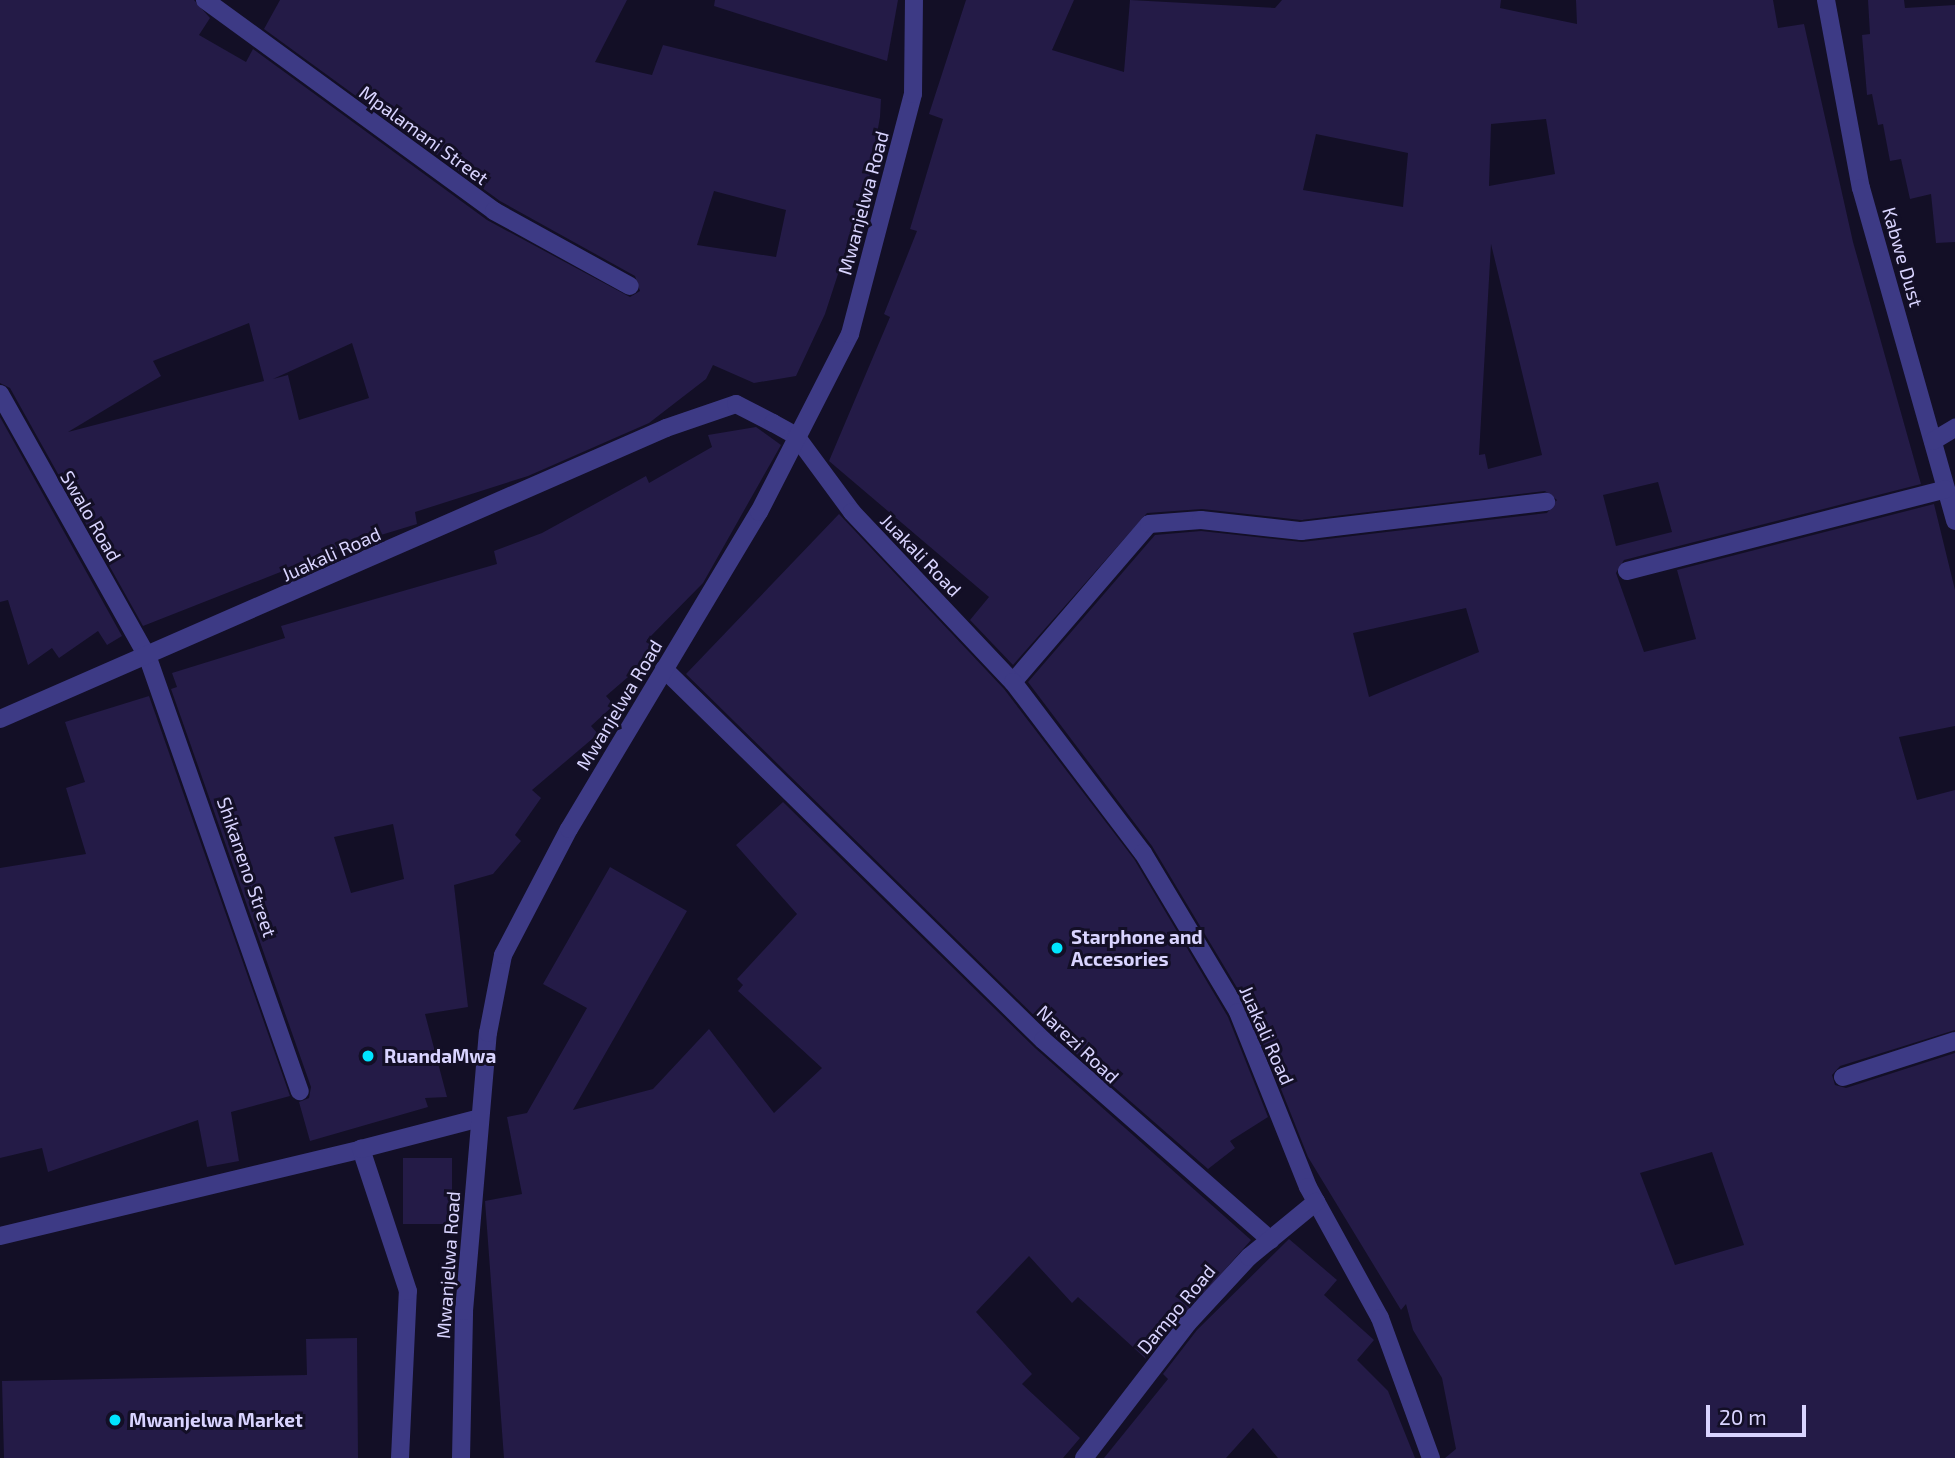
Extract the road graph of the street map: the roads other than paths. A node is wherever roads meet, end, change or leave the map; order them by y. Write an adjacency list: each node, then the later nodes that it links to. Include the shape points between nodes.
1 (205, 0): 4 (street, Mpalamani Street, via 494,211)
2 (914, 0): 7 (street, Mwanjelwa Road, via 913,94 859,302 850,334)
3 (1826, 0): 8 (street, Kabwe Dust, via 1861,188)
4 (630, 286)
5 (0, 394): 13 (street, Swalo Road)
6 (1955, 428): 8 (street)
7 (796, 436): 13 (street, Juakali Road, via 736,404); 14 (street, Mwanjelwa Road); 15 (street, Juakali Road, via 852,512)
8 (1933, 441): 9 (street, Kabwe Dust)
9 (1946, 489): 11 (street, Kabwe Dust); 12 (street)
10 (1546, 502): 15 (street, via 1301,531 1201,520 1149,524)
11 (1954, 514)
12 (1626, 571)
13 (148, 658): 16 (street, Juakali Road); 19 (street, Shikaneno Street)
14 (664, 669): 20 (street, Mwanjelwa Road, via 503,955); 24 (street, Narezi Road, via 1133,1125)
15 (1013, 682): 22 (street, Juakali Road, via 1143,853 1238,1012)
16 (0, 719)
17 (1955, 1041): 18 (street)
18 (1843, 1077)
19 (300, 1091)
20 (480, 1118): 21 (street); 26 (street, Mwanjelwa Road, via 464,1311)
21 (361, 1149): 23 (street); 25 (street, via 408,1290)
22 (1316, 1202): 24 (street, Dampo Road); 28 (street, Juakali Road, via 1380,1318)
23 (0, 1236)
24 (1271, 1240): 27 (street, Dampo Road, via 1188,1323)
25 (400, 1458)
26 (461, 1458)
27 (1084, 1458)
28 (1431, 1458)

